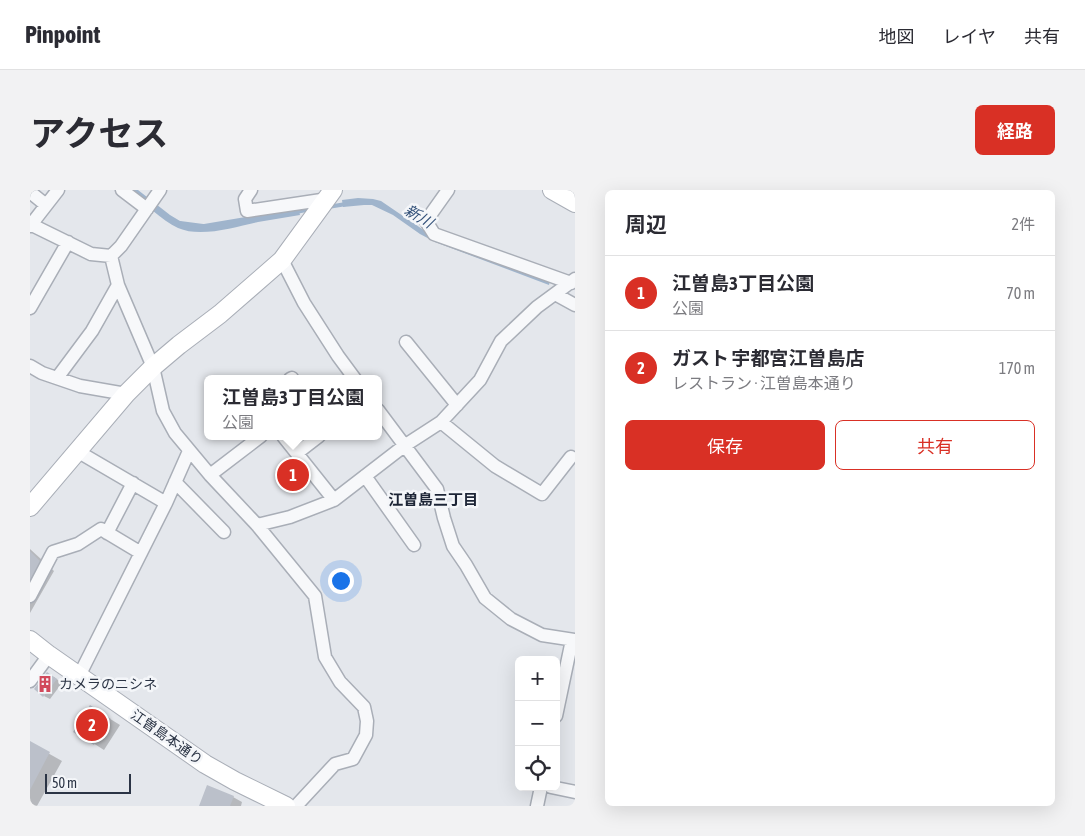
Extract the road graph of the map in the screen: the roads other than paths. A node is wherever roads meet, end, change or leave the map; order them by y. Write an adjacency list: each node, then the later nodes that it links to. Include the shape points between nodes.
1 (58, 190): 10 (street)
2 (122, 190): 11 (street)
3 (252, 190): 8 (street, via 245,200 247,211)
4 (448, 190): 16 (street, via 426,221 434,234)
5 (552, 190): 9 (street)
6 (30, 192): 10 (street)
7 (155, 192): 11 (street)
8 (330, 194): 15 (street)
9 (575, 203)
10 (46, 205): 12 (street)
11 (147, 209): 14 (street)
12 (30, 226): 13 (street)
13 (68, 242): 14 (street, via 91,254); 20 (street)
14 (111, 256): 17 (street)
15 (282, 260): 23 (street); 24 (street, via 304,304)
16 (573, 281): 18 (street)
17 (118, 285): 23 (street); 25 (street, via 92,331)
18 (555, 294): 19 (street); 27 (street, via 501,342 480,380)
19 (575, 305)
20 (30, 308)
21 (406, 342): 27 (street)
22 (30, 366): 25 (street)
23 (153, 367): 26 (street); 34 (street, via 163,411)
24 (352, 375)
25 (57, 378): 26 (street, via 80,386)
26 (126, 394): 35 (street)
27 (457, 405): 29 (street)
28 (382, 416): 33 (street)
29 (442, 422): 33 (street); 37 (street, via 495,466 542,494)
30 (256, 440): 38 (street)
31 (286, 440): 36 (street)
32 (314, 440): 36 (street)
33 (404, 446): 39 (street); 52 (street, via 437,489 453,546 485,598 511,620 542,635)
34 (189, 450): 38 (street); 40 (street)
35 (77, 451): 41 (street); 44 (street)
36 (297, 453): 42 (street)
37 (571, 457)
38 (210, 475): 45 (street)
39 (365, 476): 42 (street); 48 (street)
40 (175, 482): 43 (street); 46 (street)
41 (132, 483): 43 (street); 47 (street)
42 (334, 500): 45 (street, via 290,517)
43 (166, 503): 49 (street)
44 (30, 507)
45 (257, 525): 61 (street, via 315,596 325,657 340,682 364,707 366,721 366,735 352,759 335,764)
46 (224, 532)
47 (107, 533): 49 (street); 50 (street, via 101,529 78,544 53,552)
48 (414, 545)
49 (141, 553): 54 (street)
50 (30, 596)
51 (30, 640): 53 (street, 江曽島本通り)
52 (573, 640): 56 (street)
53 (49, 655): 54 (street, 江曽島本通り); 55 (street)
54 (79, 676): 60 (street, 江曽島本通り, via 205,764)
55 (30, 681)
56 (559, 701)
57 (560, 789): 59 (street)
58 (540, 791): 62 (street)
59 (575, 792)
60 (286, 806)
61 (296, 806)
62 (537, 806)

